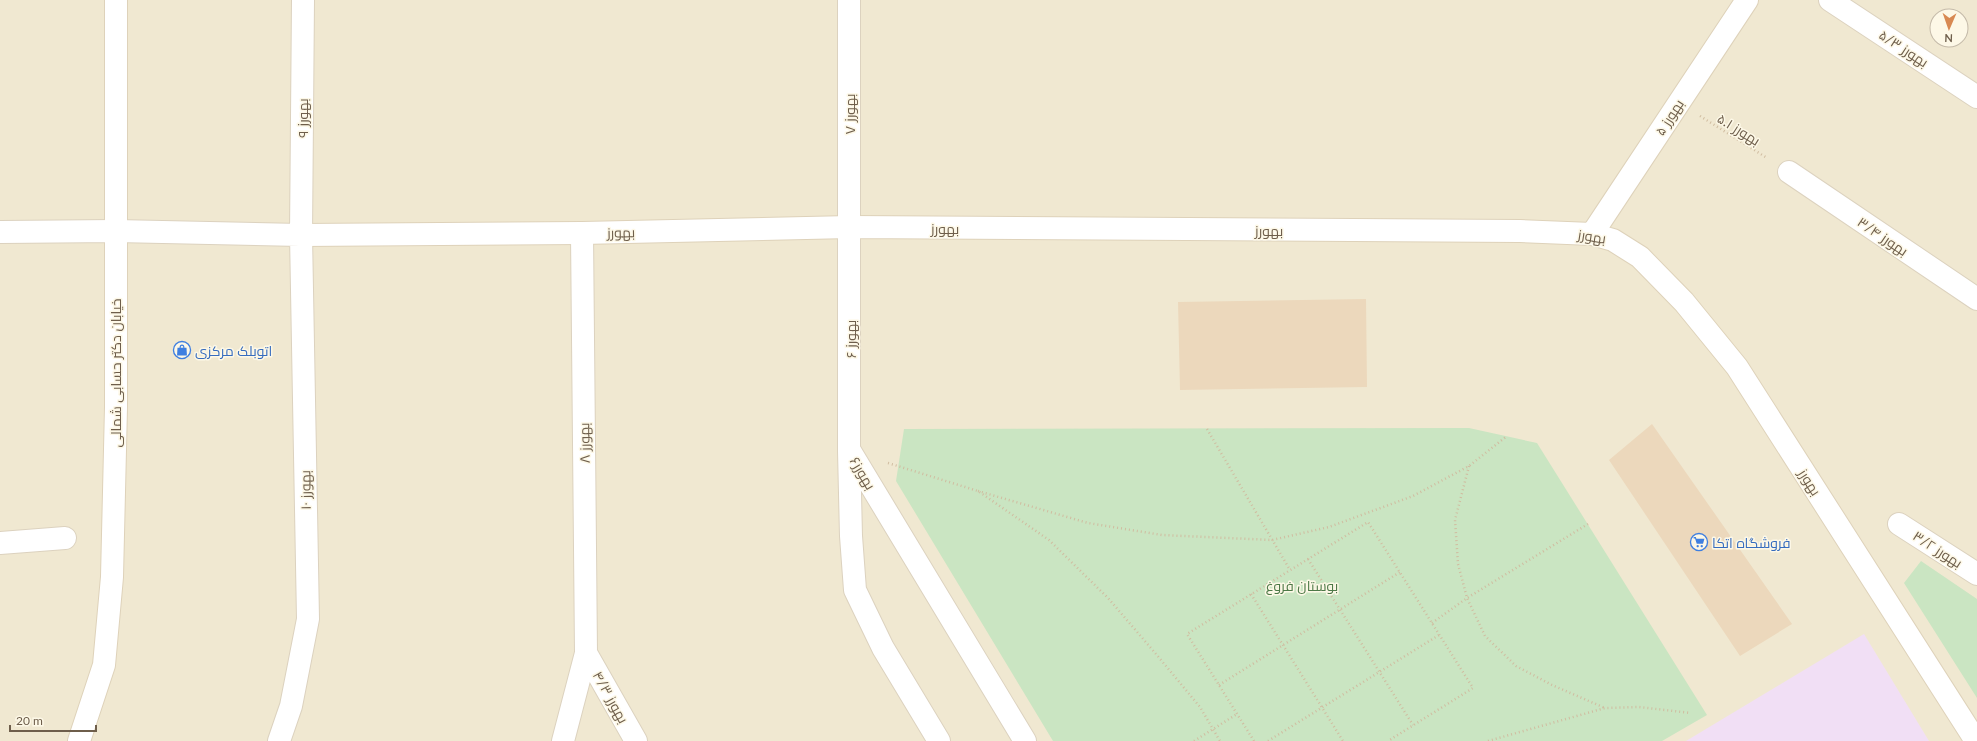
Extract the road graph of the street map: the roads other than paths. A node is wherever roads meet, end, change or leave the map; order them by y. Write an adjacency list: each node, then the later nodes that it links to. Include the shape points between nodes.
1 (116, 0): 9 (street, خیابان دکتر حسابی شمالی)
2 (303, 0): 13 (street, بهورز ۹)
3 (849, 0): 8 (street, بهورز ۷)
4 (1747, 0): 12 (street, بهورز ۵)
5 (1830, 0): 6 (street, بهورز ۵/۳)
6 (1977, 97)
7 (1789, 172): 14 (street, بهورز ۳/۴)
8 (850, 227): 11 (street, بهورز); 12 (street, بهورز, via 1512,231); 15 (street, بهورز ۶)
9 (116, 231): 10 (street, بهورز); 13 (street, بهورز); 21 (street, خیابان دکتر حسابی شمالی, via 116,407 112,577 104,665)
10 (0, 232)
11 (582, 233): 13 (street, بهورز); 20 (street, بهورز ۸)
12 (1592, 234): 27 (street, بهورز, via 1613,240 1640,257 1684,302 1736,367)
13 (301, 235): 22 (street, بهورز ۱۰, via 308,619 291,706)
14 (1977, 299)
15 (849, 451): 25 (street, بهورز۶, via 855,590 883,648); 26 (street, بهورز۶)
16 (1899, 524): 19 (street, بهورز ۳/۲)
17 (65, 538): 18 (street)
18 (0, 543)
19 (1977, 574)
20 (586, 653): 23 (street); 24 (street, بهورز ۴/۳)
21 (79, 741)
22 (279, 741)
23 (563, 741)
24 (636, 741)
25 (939, 741)
26 (1025, 741)
27 (1976, 741)

